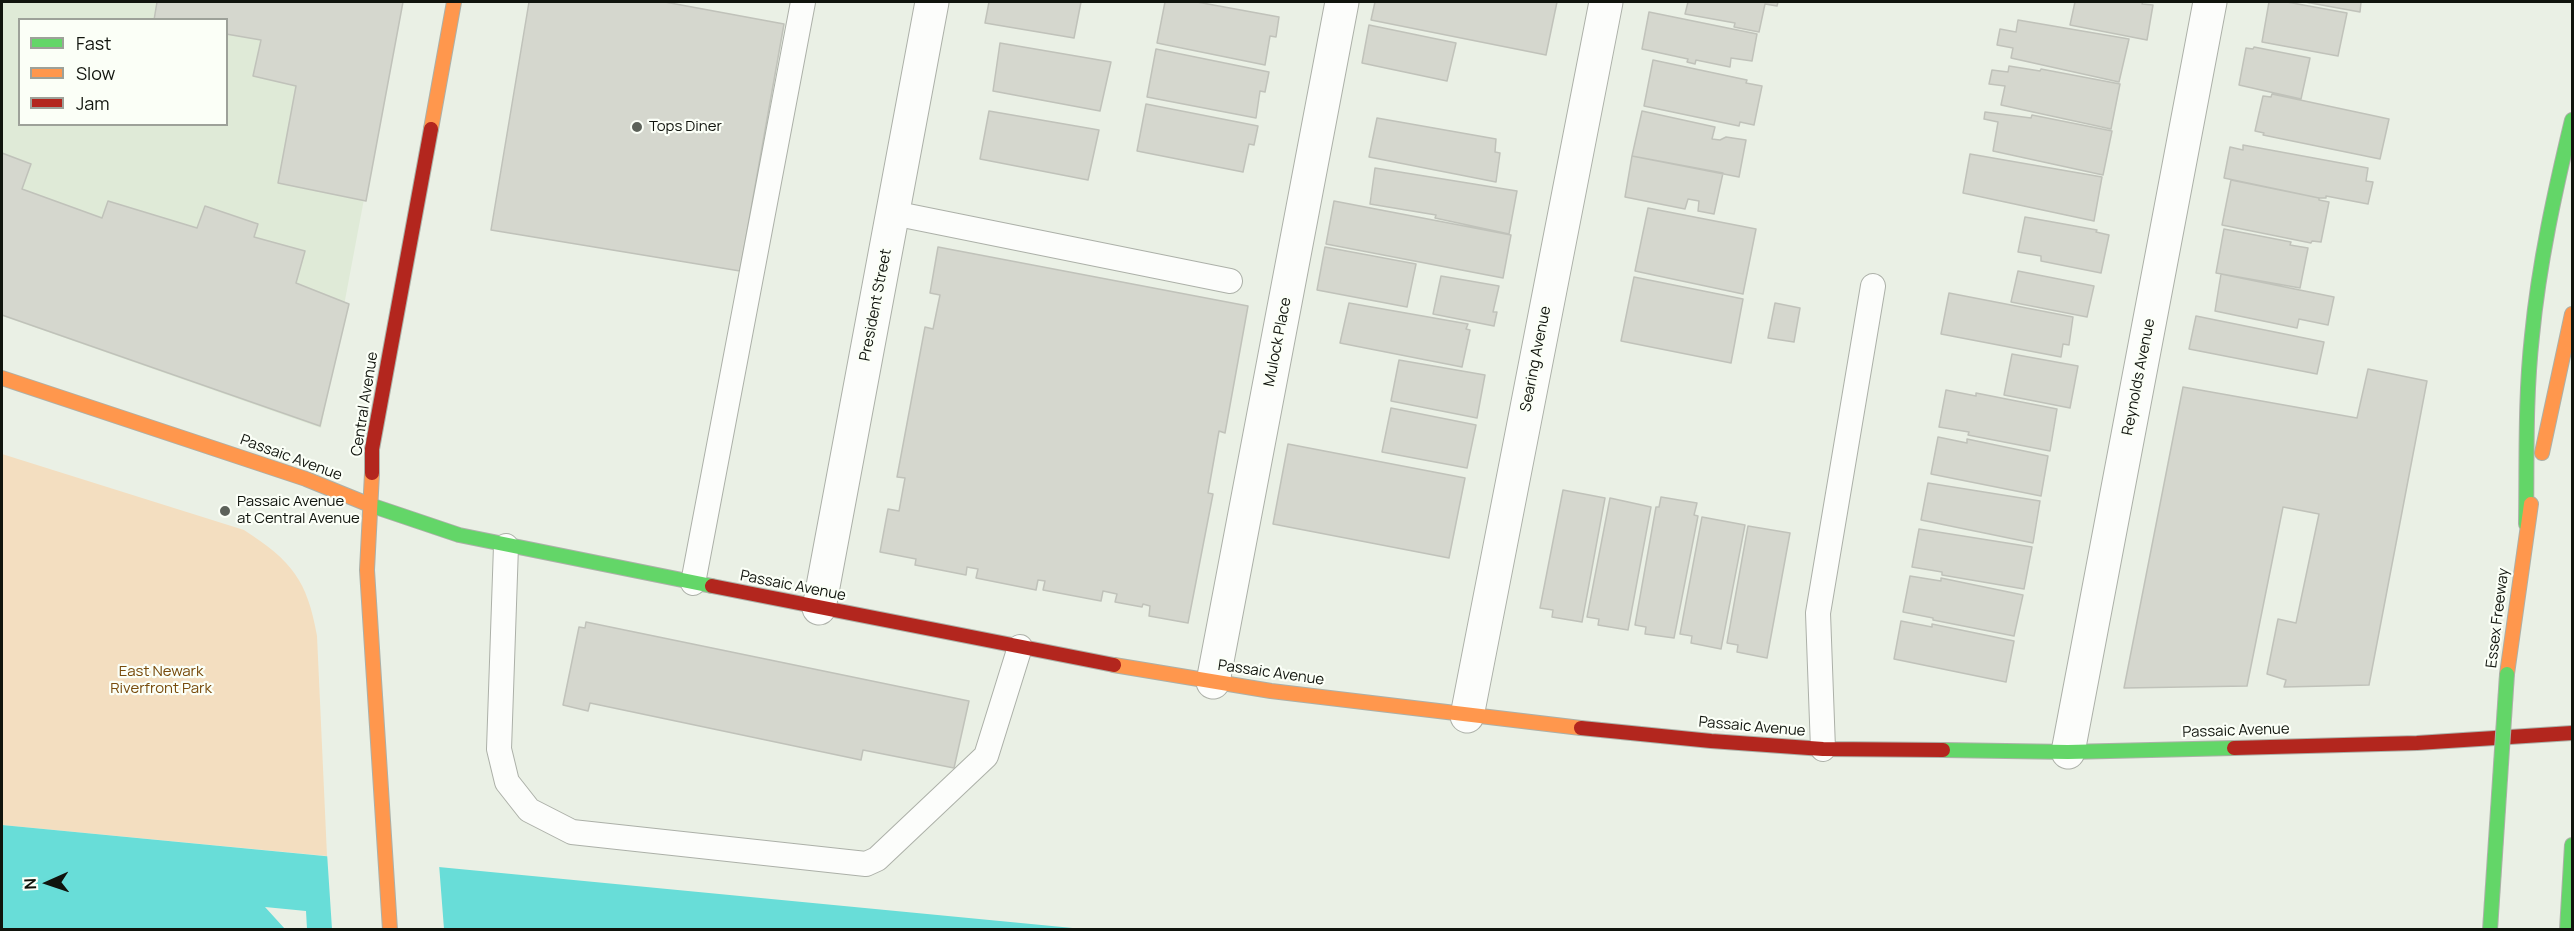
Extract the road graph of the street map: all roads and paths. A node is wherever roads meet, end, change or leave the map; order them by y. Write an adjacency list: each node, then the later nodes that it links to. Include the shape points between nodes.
1 (454, 2): 13 (main road, Central Avenue, via 372,449)
2 (803, 2): 16 (lane)
3 (932, 2): 8 (street, President Street)
4 (1342, 2): 19 (street, Mulock Place)
5 (1606, 2): 20 (street, Searing Avenue)
6 (2210, 2): 23 (street, Reynolds Avenue)
7 (2572, 120): 14 (main road, via 2535,309 2529,368)
8 (893, 213): 9 (lane); 17 (street, President Street)
9 (1230, 280)
10 (1873, 286): 22 (lane, via 1818,613)
11 (2572, 314): 14 (main road, Essex Freeway)
12 (2, 378): 13 (main road, Passaic Avenue, via 306,479)
13 (372, 506): 15 (main road, Passaic Avenue); 25 (main road, Central Avenue, via 367,570)
14 (2526, 524): 26 (main road, Essex Freeway, bridge, via 2507,674)
15 (506, 546): 16 (main road, Passaic Avenue); 18 (lane, via 500,749 507,782 529,810 572,832 866,864 877,859 986,756)
16 (693, 583): 17 (main road, Passaic Avenue)
17 (819, 608): 18 (main road, Passaic Avenue)
18 (1020, 647): 19 (main road, Passaic Avenue)
19 (1213, 682): 20 (main road, Passaic Avenue)
20 (1467, 716): 22 (main road, Passaic Avenue)
21 (2572, 733): 23 (main road, Passaic Avenue, via 2417,742)
22 (1823, 749): 23 (main road, Passaic Avenue)
23 (2068, 752)
24 (2572, 845): 27 (main road)
25 (390, 930)
26 (2490, 930)
27 (2567, 930)

